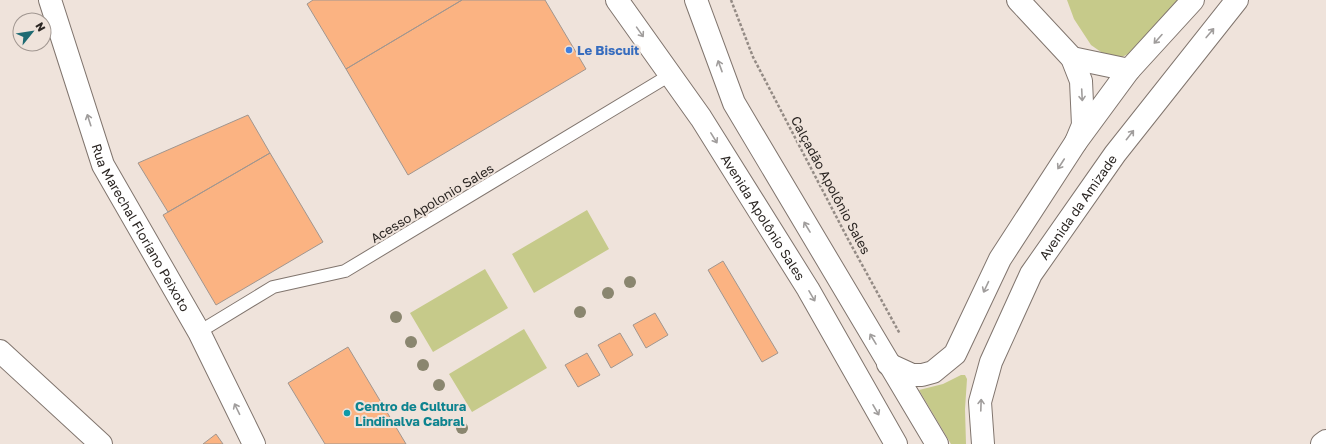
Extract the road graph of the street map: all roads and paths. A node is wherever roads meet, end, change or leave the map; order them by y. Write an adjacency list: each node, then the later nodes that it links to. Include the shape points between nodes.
1 (50, 0): 14 (street, Rua Marechal Floriano Peixoto, one-way to 1, via 103,165)
2 (617, 0): 10 (street, Avenida Apolônio Sales, one-way to 10)
3 (696, 0): 17 (street, one-way to 3, via 734,103)
4 (731, 0): 15 (path, Calçadão Apolônio Sales, via 753,57)
5 (1193, 0): 9 (street, one-way to 9)
6 (1237, 0): 13 (street, Avenida da Amizade, one-way to 6, via 1115,154)
7 (1020, 1): 8 (street)
8 (1072, 58): 9 (street); 11 (street, one-way to 11, via 1081,81 1082,96 1083,125)
9 (1129, 70): 11 (street)
10 (670, 76): 14 (lane, Acesso Apolonio Sales, via 345,271 272,287); 21 (street, Avenida Apolônio Sales, one-way to 21, via 701,118 808,289)
11 (1076, 142): 12 (street, one-way to 12)
12 (1000, 259): 13 (street); 17 (street, one-way to 17, via 955,354 933,372 922,375 912,375)
13 (1031, 274): 23 (street, Avenida da Amizade, one-way to 13, via 980,402 991,362)
14 (199, 332): 20 (street, Rua Marechal Floriano Peixoto, one-way to 14)
15 (904, 341)
16 (0, 351): 19 (street)
17 (888, 364): 22 (street)
18 (1326, 441): 24 (street)
19 (101, 444)
20 (254, 444)
21 (896, 444)
22 (937, 444)
23 (983, 444)
24 (1322, 444)

